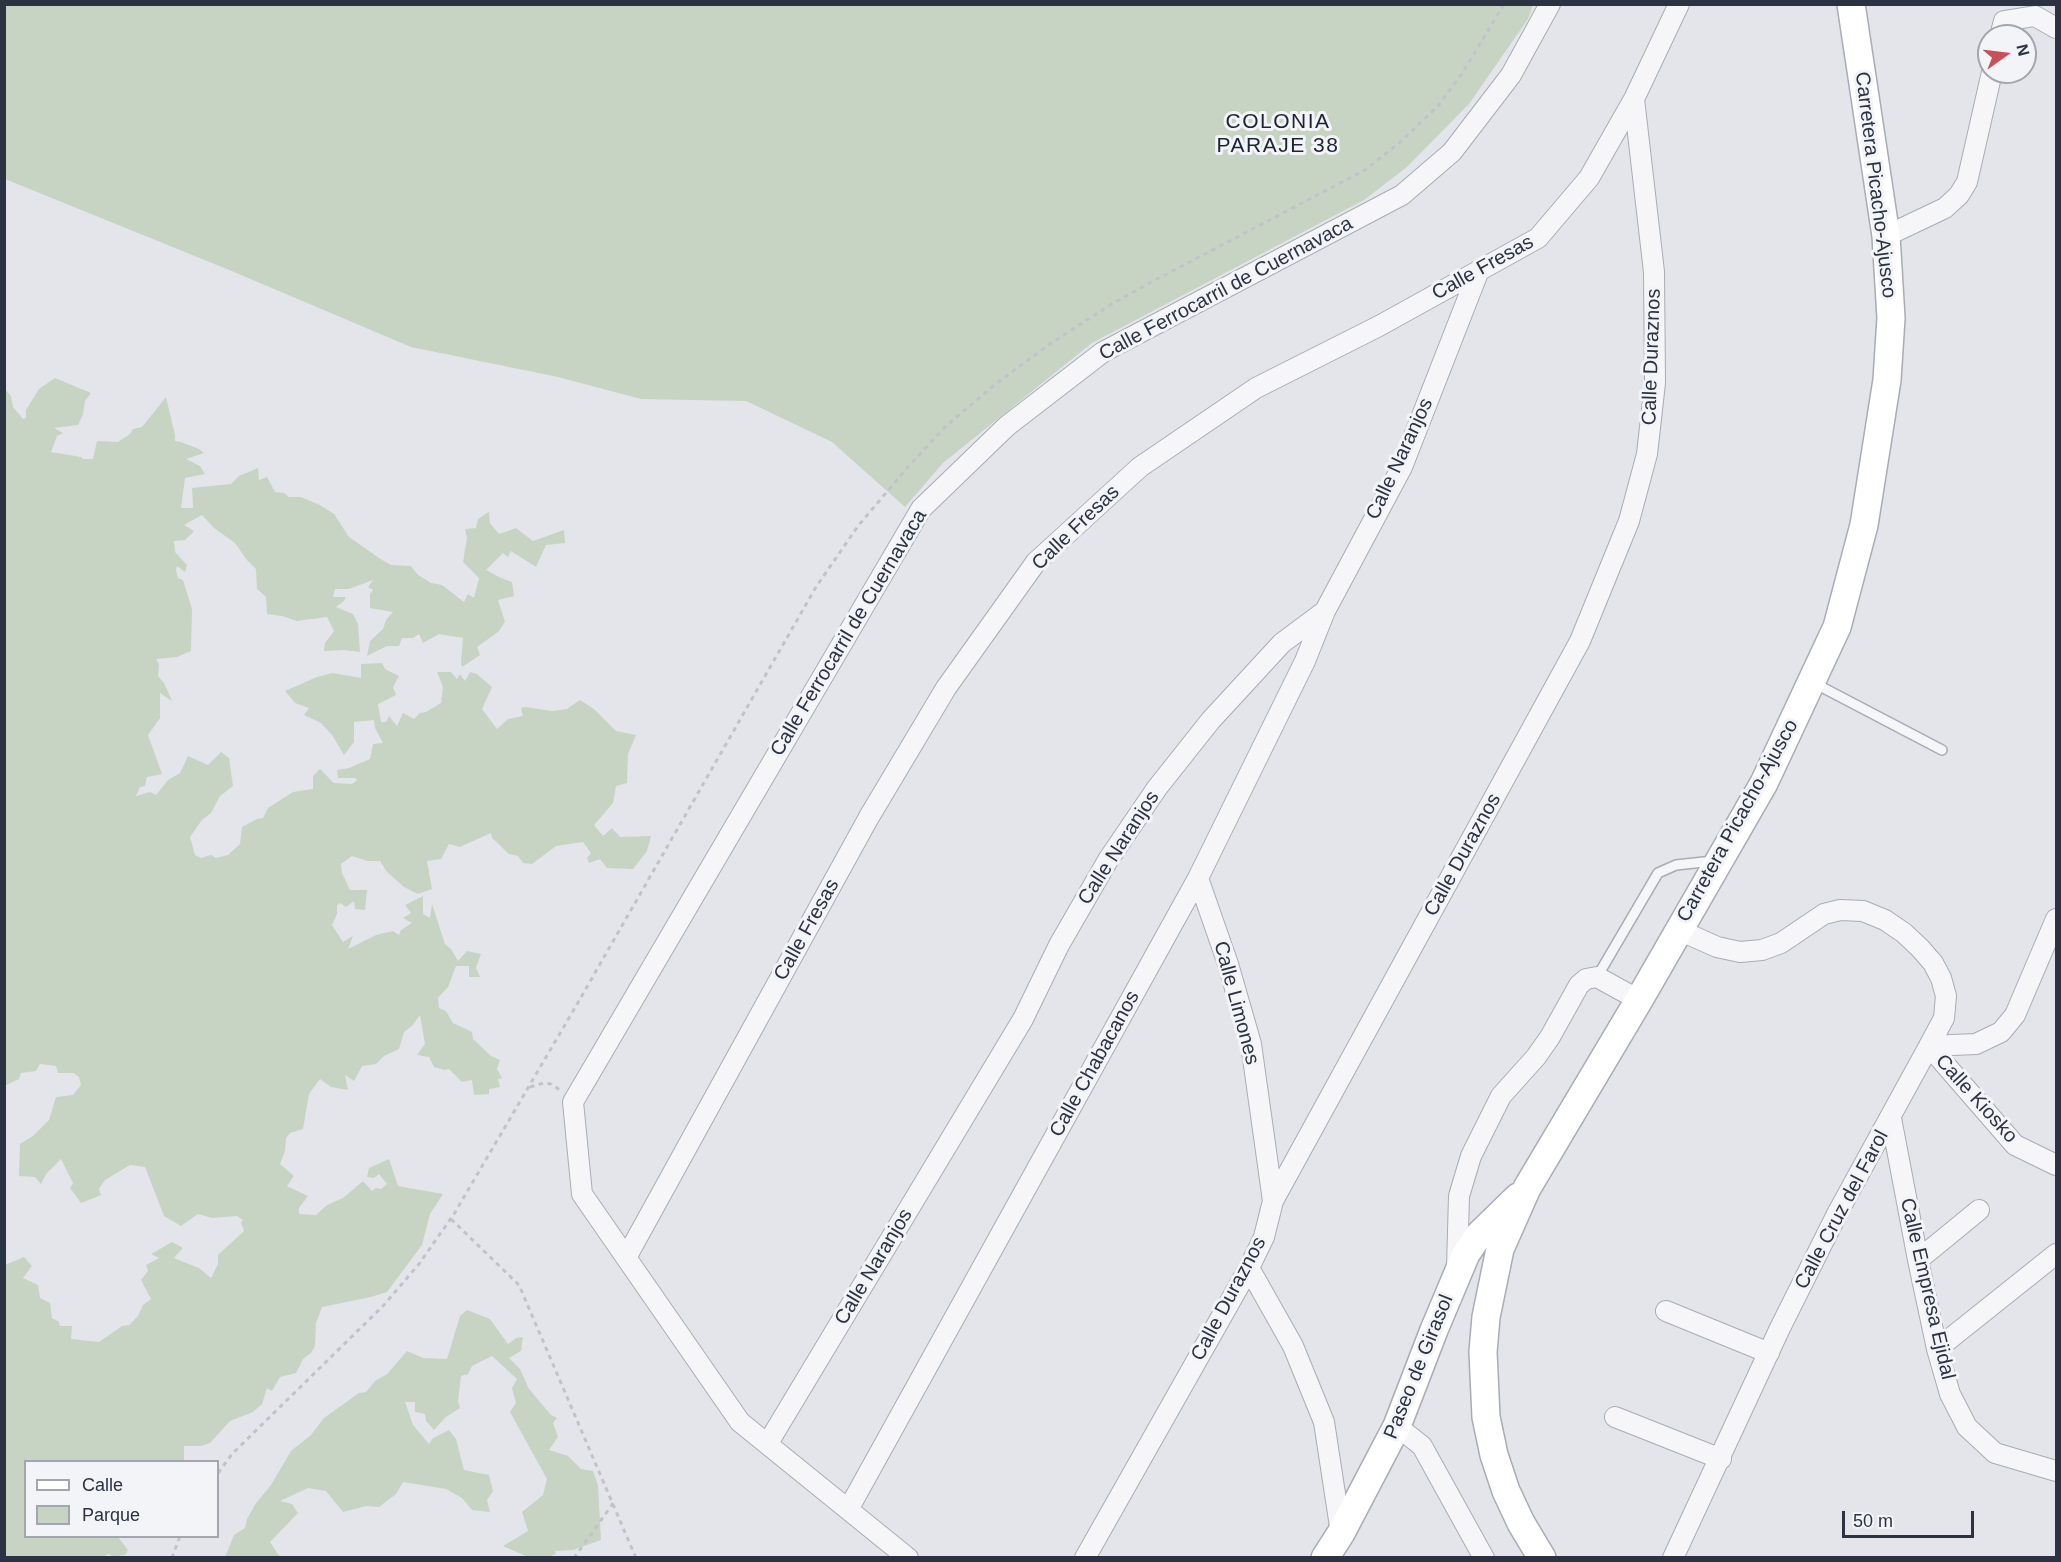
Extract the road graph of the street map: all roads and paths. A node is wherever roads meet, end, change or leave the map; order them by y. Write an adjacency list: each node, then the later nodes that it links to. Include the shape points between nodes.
1 (1550, 4): 21 (street, Calle Ferrocarril de Cuernavaca, via 1511,75 1452,152 1402,195 1103,352 1007,426 921,509)
2 (1679, 4): 7 (street, Calle Fresas)
3 (1851, 4): 8 (main road, Carretera Picacho-Ajusco)
4 (2003, 24): 5 (street, via 2035,16)
5 (2056, 28)
6 (1989, 84): 8 (street, via 1967,182 1959,195 1945,208)
7 (1634, 99): 9 (street, Calle Fresas, via 1589,178 1538,238); 25 (street, Calle Duraznos, via 1654,272 1655,383 1647,454 1629,521 1580,641)
8 (1886, 236): 11 (main road, Carretera Picacho-Ajusco, via 1891,318 1887,381 1864,525 1837,627)
9 (1479, 270): 10 (street, Calle Naranjos, via 1402,467); 29 (street, Calle Fresas, via 1379,327 1256,388 1140,467 1036,562 946,687 869,817)
10 (1325, 610): 14 (street, Calle Chabacanos, via 1305,661); 38 (street, Calle Naranjos, via 1282,643 1211,720 1114,851 1059,945 1023,1019)
11 (1812, 682): 12 (lane); 13 (main road, Carretera Picacho-Ajusco, via 1764,783)
12 (1942, 750)
13 (1718, 861): 16 (main road, Carretera Picacho-Ajusco); 17 (lane, via 1676,865 1658,873)
14 (1198, 878): 25 (street, Calle Limones, via 1251,1044); 42 (street, Calle Chabacanos)
15 (2056, 919): 19 (street, via 2015,1015 2001,1032 1976,1044)
16 (1679, 930): 18 (main road, Carretera Picacho-Ajusco); 19 (street, via 1717,947 1740,952 1781,943 1824,914 1840,910 1863,912 1885,920 1920,948 1941,978 1946,996 1944,1018)
17 (1598, 977): 18 (street); 32 (street, via 1579,985 1536,1057 1501,1096 1471,1156 1460,1196)
18 (1639, 1000): 24 (main road, Carretera Picacho-Ajusco)
19 (1929, 1046): 22 (street, Calle Cruz del Farol); 23 (street, Calle Kiosko, via 2015,1145)
20 (528, 1088): 21 (path, via 551,1084)
21 (573, 1102): 29 (street, via 582,1194)
22 (1891, 1118): 30 (street, Calle Empresa Ejidal); 35 (street, Calle Cruz del Farol, via 1838,1212)
23 (2056, 1165)
24 (1527, 1188): 32 (main road, Paseo de Girasol, via 1479,1235); 52 (main road, Carretera Picacho-Ajusco, via 1500,1249 1492,1284 1483,1352 1484,1383 1486,1417 1497,1464 1521,1523)
25 (1273, 1201): 31 (street, Calle Duraznos, via 1264,1237)
26 (1979, 1210): 30 (street)
27 (451, 1219): 41 (path, via 519,1285)
28 (2056, 1254): 34 (street)
29 (627, 1256): 38 (street, via 740,1422)
30 (1918, 1260): 34 (street, Calle Empresa Ejidal)
31 (1249, 1269): 43 (street, via 1293,1346 1324,1422); 49 (street, Calle Duraznos)
32 (1456, 1276): 37 (main road, Paseo de Girasol)
33 (1666, 1311): 35 (street)
34 (1937, 1349): 40 (street, Calle Empresa Ejidal, via 1950,1394 1967,1427 1995,1453)
35 (1769, 1353): 39 (street, Calle Cruz del Farol)
36 (1615, 1417): 39 (street)
37 (1397, 1425): 43 (main road, Paseo de Girasol); 51 (street, via 1422,1446)
38 (768, 1443): 42 (street)
39 (1720, 1459): 53 (street, Calle Cruz del Farol)
40 (2054, 1467)
41 (614, 1502): 46 (path); 47 (path)
42 (849, 1508): 48 (street)
43 (1341, 1533): 50 (main road, Paseo de Girasol)
44 (179, 1538): 45 (path)
45 (172, 1557)
46 (574, 1557)
47 (636, 1557)
48 (908, 1557)
49 (1085, 1557)
50 (1325, 1557)
51 (1484, 1557)
52 (1542, 1557)
53 (1673, 1557)

